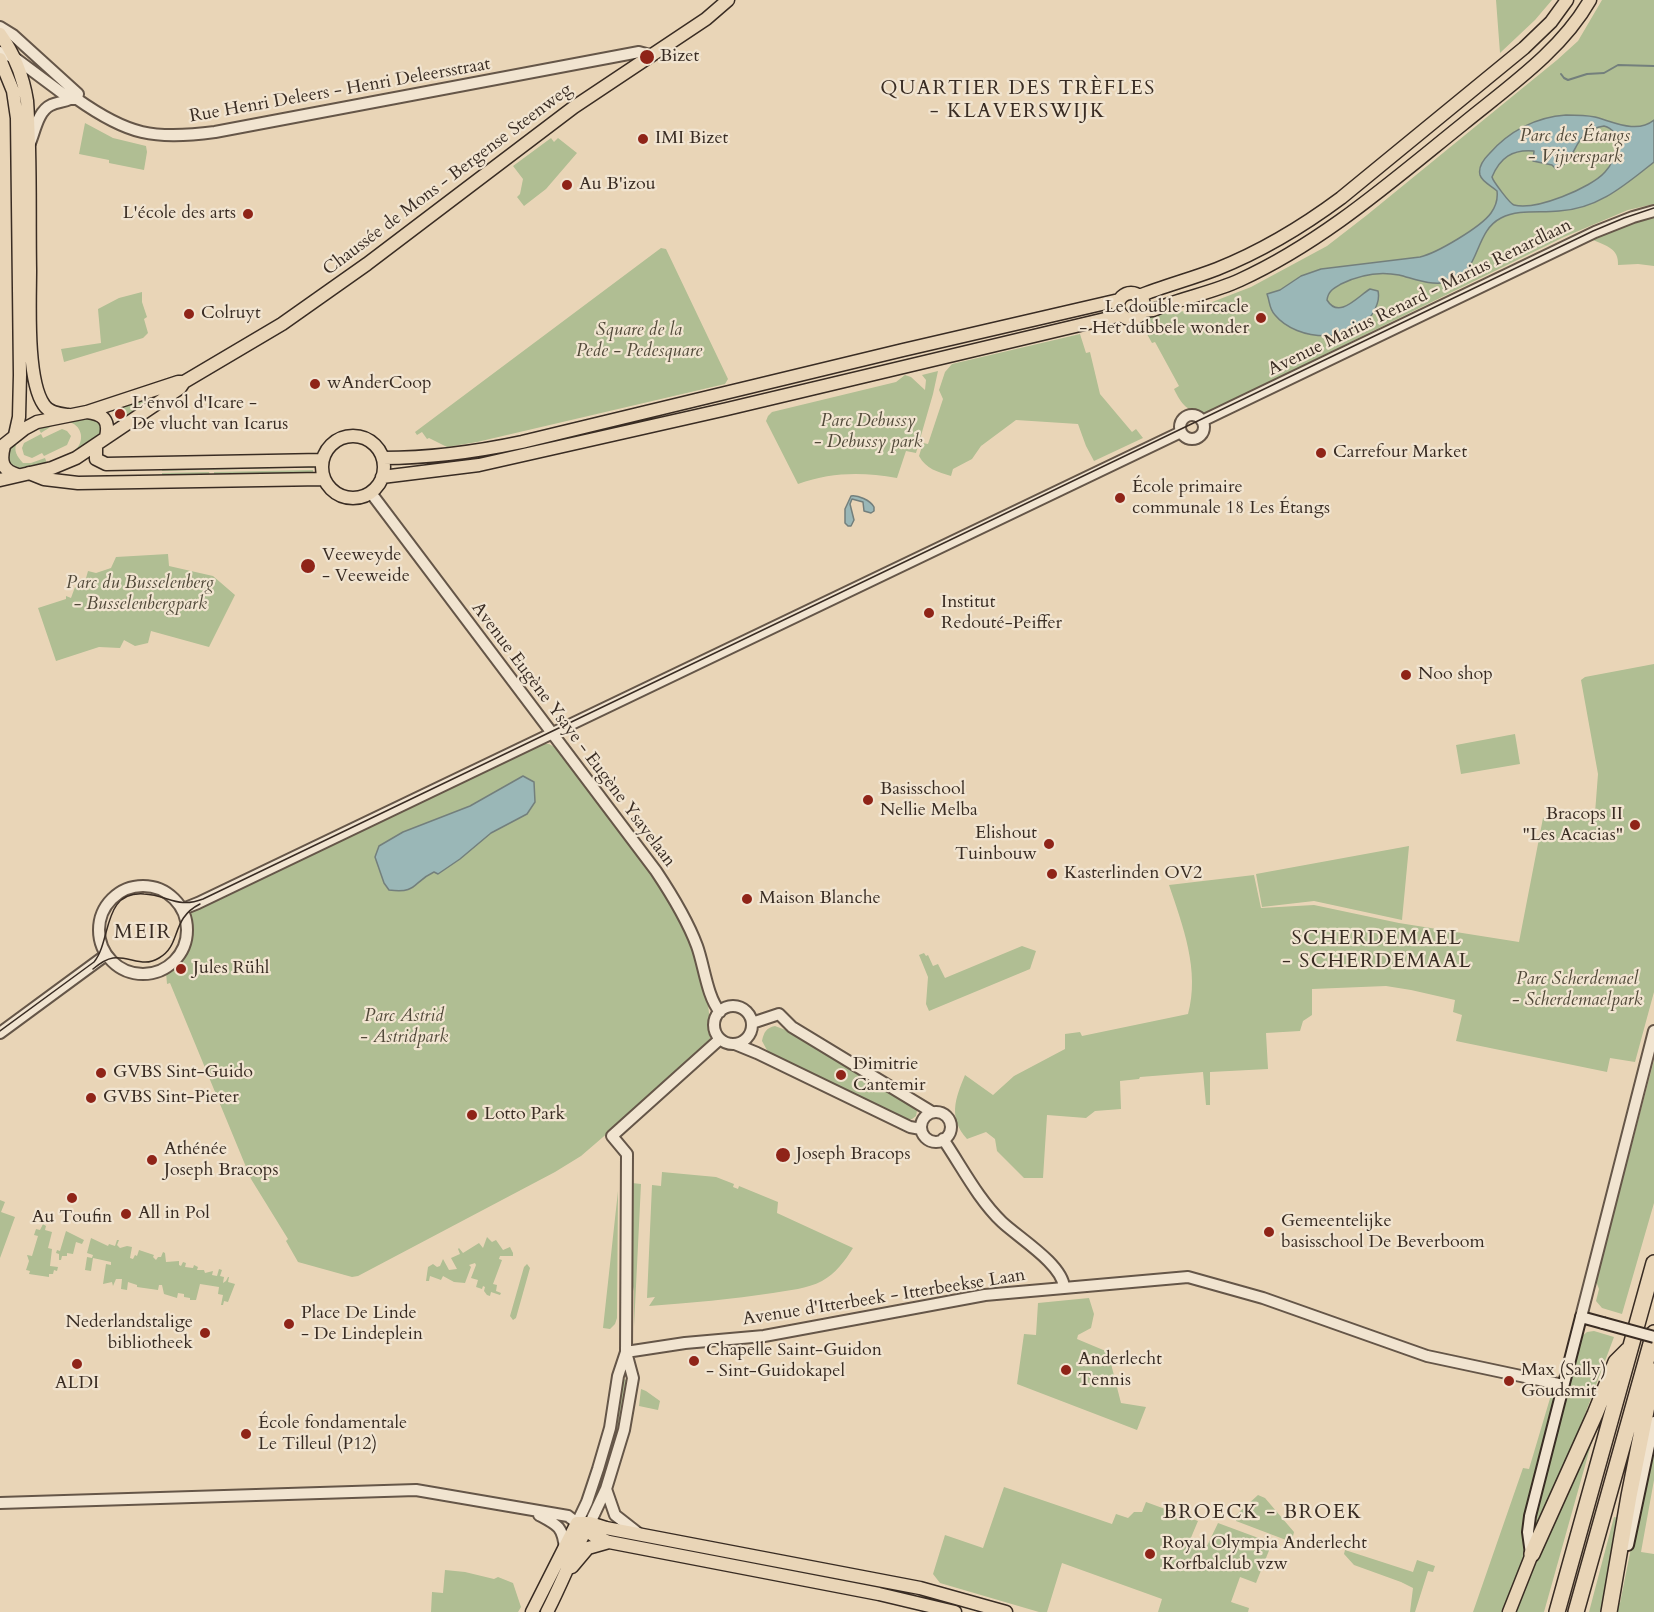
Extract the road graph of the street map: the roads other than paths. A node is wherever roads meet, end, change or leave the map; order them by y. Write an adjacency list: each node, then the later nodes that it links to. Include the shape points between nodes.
1 (728, 0): 7 (main road, Chaussée de Mons - Bergense Steenweg)
2 (1567, 0): 13 (main road, via 1524,48 1313,219 1243,258)
3 (1590, 0): 15 (main road, via 1572,27 1529,69 1349,216 1238,281)
4 (0, 27): 10 (street, Rue Henri Deleers - Henri Deleersstraat, via 13,35)
5 (0, 34): 8 (main road)
6 (0, 52): 8 (street, Rue Henri Deleers - Henri Deleersstraat)
7 (650, 55): 10 (street, Rue Henri Deleers - Henri Deleersstraat, via 639,52 185,136 134,130 99,114); 17 (main road, Chaussée de Mons - Bergense Steenweg, via 545,128 288,320)
8 (15, 58): 10 (street, Rue Henri Deleers - Henri Deleersstraat); 11 (main road, via 27,100)
9 (0, 59): 22 (main road, via 13,91 17,121 20,385)
10 (75, 97): 11 (street, via 51,105 40,115)
11 (28, 149): 19 (main road, via 32,362 44,405)
12 (1654, 211): 20 (street, Avenue Marius Renard - Marius Renardlaan, via 1595,232)
13 (1139, 296): 14 (main road, via 1128,294); 15 (main road)
14 (1119, 300): 16 (main road); 25 (main road, via 476,452)
15 (1142, 311): 16 (main road, via 1130,319)
16 (1122, 315): 28 (main road, via 480,465)
17 (184, 382): 18 (main road, Chaussée de Mons - Bergense Steenweg); 23 (main road, Chaussée de Mons - Bergense Steenweg)
18 (87, 412): 19 (main road, Chaussée de Mons - Bergense Steenweg); 23 (main road, via 98,414 105,421 107,432)
19 (68, 415): 22 (main road, Chaussée de Mons - Bergense Steenweg, via 34,423)
20 (1202, 422): 21 (street, via 1203,430 1196,438); 21 (street, via 1195,415 1187,416 1181,422)
21 (1181, 432): 32 (street)
22 (15, 435): 24 (main road, Chaussée de Mons - Bergense Steenweg)
23 (101, 441): 26 (main road, via 96,459 106,464); 27 (main road, Chaussée de Mons - Bergense Steenweg, via 56,467)
24 (2, 447): 27 (main road, Chaussée de Mons - Bergense Steenweg, via 2,465 7,471)
25 (383, 459): 26 (main road, via 371,442 350,436 331,445); 28 (main road)
26 (322, 460): 29 (main road)
27 (23, 474): 29 (main road, via 78,483); 30 (main road, Chaussée de Mons - Bergense Steenweg)
28 (382, 477): 31 (main road)
29 (323, 478): 31 (main road, via 332,491 346,498)
30 (0, 480)
31 (371, 493): 32 (street, Avenue Eugène Ysaye - Eugène Ysayelaan)
32 (552, 734): 33 (street); 35 (street, Avenue Eugène Ysaye - Eugène Ysayelaan, via 674,899 696,944 714,1005)
33 (183, 909): 34 (street, via 187,939 179,956 165,968 148,974 131,972 118,967); 34 (street, via 167,892 152,887 132,886 118,893 106,904 99,921 99,939)
34 (106, 955): 38 (street)
35 (720, 1012): 36 (street, via 739,1007 748,1013); 39 (street, via 714,1022)
36 (752, 1023): 40 (street, via 748,1037); 41 (street, via 779,1014 792,1027)
37 (1654, 1031): 46 (street)
38 (0, 1033)
39 (720, 1039): 40 (street); 50 (street, via 612,1136 627,1154)
40 (735, 1044): 42 (street)
41 (932, 1113): 42 (street, via 923,1119); 43 (street, via 943,1114 949,1120 949,1133)
42 (921, 1130): 43 (street, via 929,1140)
43 (943, 1140): 45 (street, via 1000,1220 1053,1266 1064,1280)
44 (1654, 1263): 49 (highway)
45 (1064, 1287): 50 (street, Avenue d'Itterbeek - Itterbeekse Laan, via 986,1295 764,1336); 52 (street, Avenue d'Itterbeek - Itterbeekse Laan, via 1193,1277 1427,1356)
46 (1581, 1317): 48 (street, bridge); 52 (street)
47 (1654, 1332): 71 (highway)
48 (1654, 1337)
49 (1630, 1348): 61 (highway, via 1616,1362); 70 (highway)
50 (626, 1352): 54 (street, via 633,1378 624,1430); 57 (street)
51 (1654, 1371): 72 (highway)
52 (1563, 1384): 61 (street, via 1530,1516)
53 (1654, 1422): 72 (street, via 1618,1592)
54 (606, 1489): 57 (street); 58 (street, via 615,1515)
55 (0, 1503): 56 (street, via 416,1490)
56 (528, 1510): 57 (street, via 568,1516); 60 (street, via 558,1525)
57 (584, 1525): 58 (main road); 59 (main road, via 594,1536); 60 (main road); 62 (main road)
58 (638, 1533): 64 (main road)
59 (609, 1542): 62 (main road, via 588,1548); 63 (main road)
60 (565, 1549): 65 (main road)
61 (1532, 1554): 69 (main road)
62 (567, 1573): 66 (main road)
63 (830, 1584): 64 (main road, via 844,1581 910,1593); 67 (main road)
64 (920, 1588): 68 (main road)
65 (532, 1612)
66 (547, 1612)
67 (955, 1612)
68 (1006, 1612)
69 (1509, 1612)
70 (1557, 1612)
71 (1576, 1612)
72 (1610, 1612)

